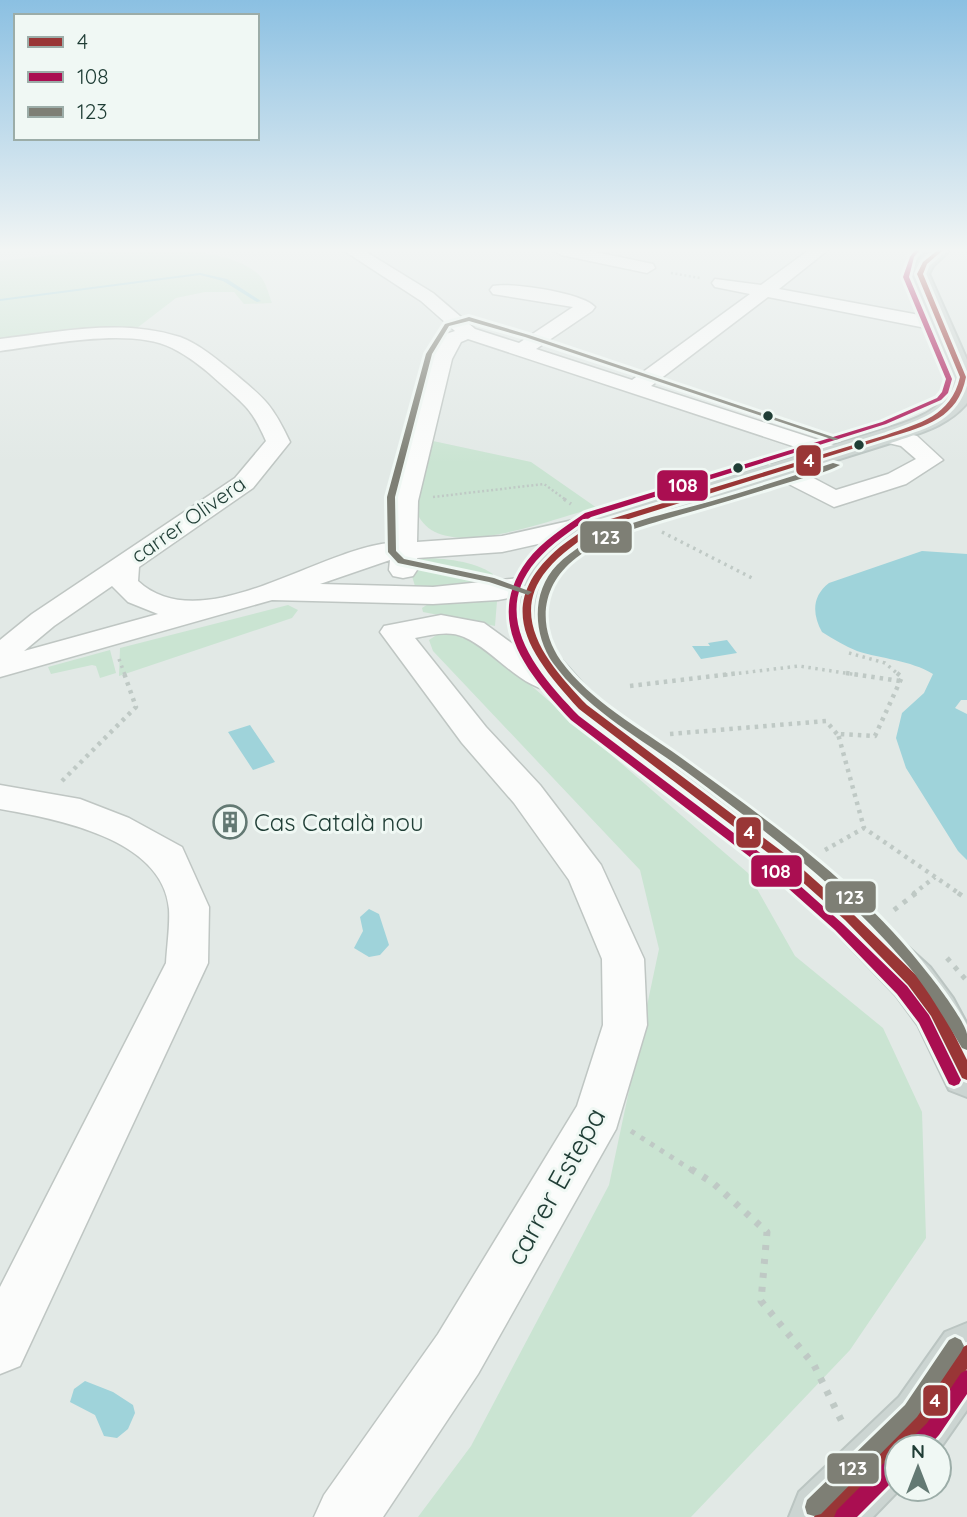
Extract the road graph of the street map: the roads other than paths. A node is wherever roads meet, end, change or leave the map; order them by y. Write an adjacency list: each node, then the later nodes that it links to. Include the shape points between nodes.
1 (457, 321): 7 (street)
2 (565, 321): 9 (street)
3 (726, 321): 10 (street)
4 (905, 321): 6 (street)
5 (940, 321): 6 (main road)
6 (943, 329): 11 (main road, via 963,377)
7 (468, 332): 9 (street); 16 (street, via 453,338 442,359)
8 (0, 345): 17 (street, carrer Olivera, via 99,333 176,342 211,364 262,409 278,442 244,484)
9 (523, 349): 10 (street)
10 (635, 388): 13 (street)
11 (964, 397): 12 (main road, via 929,421)
12 (888, 436): 13 (main road); 14 (street, via 909,441 931,460 897,479 834,499)
13 (832, 452): 14 (main road)
14 (778, 469): 15 (main road)
15 (618, 518): 16 (street, via 502,544); 18 (main road, via 575,537 548,558)
16 (395, 550): 18 (street, via 495,566); 19 (street); 20 (street)
17 (126, 562): 21 (street, via 124,583 136,597 161,608); 22 (street, carrer Olivera)
18 (531, 582): 20 (street, via 498,592); 24 (main road, via 530,636 537,657)
19 (271, 591): 20 (street); 21 (street)
20 (390, 607): 24 (street, via 440,624 473,629 517,662); 29 (street, carrer Estepa, via 474,735 527,794 587,875 623,959 625,1025 599,1114 458,1354)
21 (194, 611): 23 (street)
22 (0, 656)
23 (0, 667)
24 (557, 683): 26 (main road, via 784,859 849,917 913,981 936,1012)
25 (20, 800): 27 (street, via 67,808 116,827 168,857 189,907 187,963)
26 (967, 1073)
27 (0, 1346)
28 (967, 1354): 30 (main road, via 922,1420)
29 (345, 1517)
30 (824, 1517)

